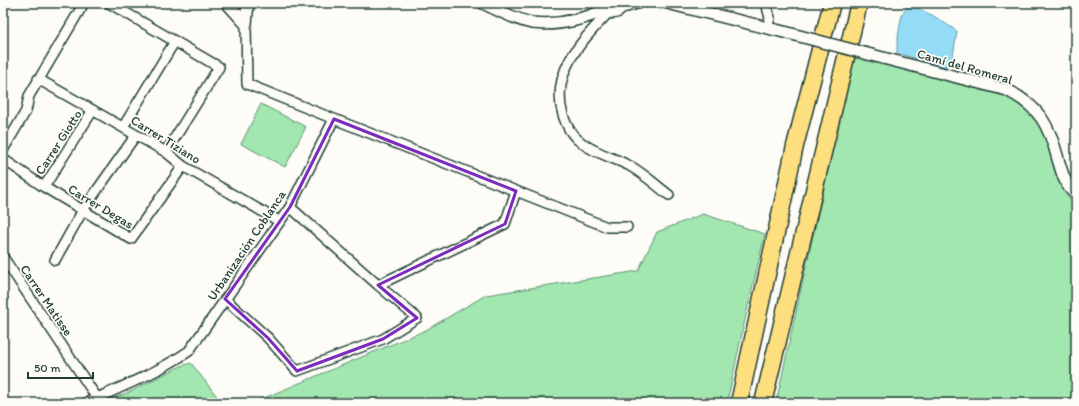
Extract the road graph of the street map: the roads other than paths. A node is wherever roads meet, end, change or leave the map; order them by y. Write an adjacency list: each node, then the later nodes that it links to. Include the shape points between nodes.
1 (84, 3): 16 (street)
2 (109, 3): 15 (street)
3 (227, 3): 13 (street)
4 (248, 3): 13 (street)
5 (483, 3): 12 (street, via 530,23 556,24 588,18)
6 (637, 3): 11 (street)
7 (667, 3): 14 (street, Camí del Romeral)
8 (766, 3): 14 (street, via 770,18)
9 (832, 3): 39 (highway, via 795,146)
10 (859, 3): 40 (highway)
11 (624, 5): 12 (street, via 617,12)
12 (605, 8): 28 (street, via 562,76 559,96 565,122 569,131 578,140 630,166)
13 (246, 24): 18 (street, via 247,84)
14 (767, 28): 27 (street, Camí del Romeral, bridge, via 1007,90 1019,96 1047,125 1062,176)
15 (175, 41): 19 (street); 22 (street, via 219,67)
16 (38, 79): 17 (street, Carrer Tiziano); 21 (street, via 29,96 26,111)
17 (93, 110): 19 (street, Carrer Tiziano); 25 (street, Carrer Giotto)
18 (334, 119): 26 (street); 29 (street, Urbanización Coblanca)
19 (123, 127): 20 (street, Carrer Tiziano)
20 (136, 135): 22 (street, Carrer Tiziano); 30 (street)
21 (3, 150)
22 (166, 152): 24 (street, Carrer Tiziano)
23 (3, 159): 25 (street, Carrer Degas)
24 (183, 166): 30 (street, Carrer Degas, via 131,239); 31 (street, Carrer Tiziano)
25 (44, 187): 30 (street, Carrer Degas)
26 (516, 191): 32 (street, via 606,227); 35 (street, via 505,224)
27 (1076, 194)
28 (669, 195)
29 (290, 207): 31 (street, Urbanización Coblanca); 35 (street)
30 (83, 210): 34 (street)
31 (279, 221): 36 (street, Urbanización Coblanca)
32 (627, 226)
33 (3, 257): 37 (street, Carrer Matisse)
34 (55, 260)
35 (378, 284): 36 (street, via 417,318 383,339 297,371 268,338)
36 (225, 299): 37 (street, Urbanización Coblanca, via 189,351 170,364)
37 (97, 398): 38 (street, Urbanización Coblanca)
38 (86, 403)
39 (739, 403)
40 (763, 403)

